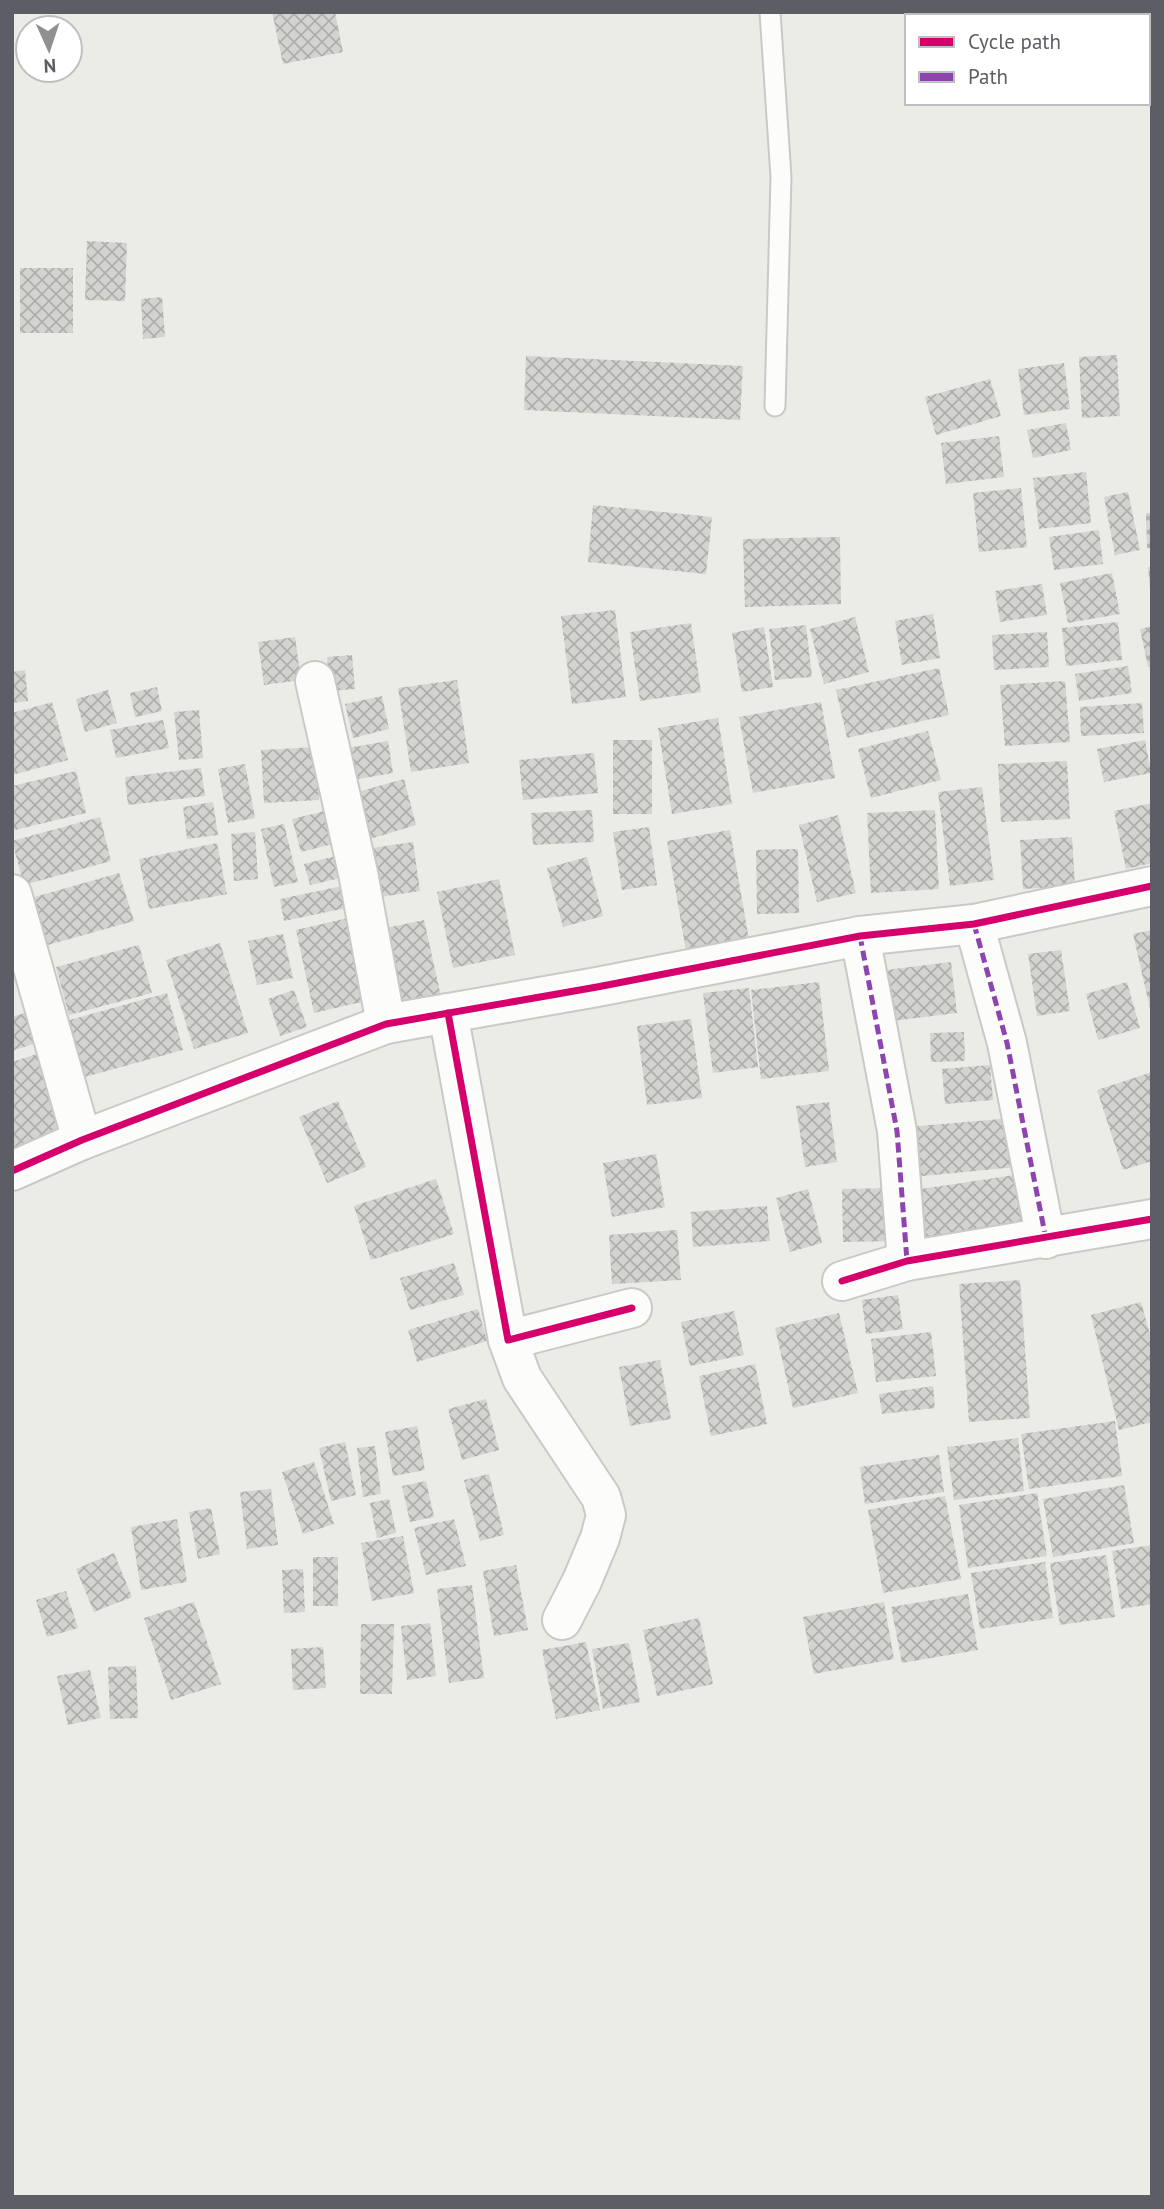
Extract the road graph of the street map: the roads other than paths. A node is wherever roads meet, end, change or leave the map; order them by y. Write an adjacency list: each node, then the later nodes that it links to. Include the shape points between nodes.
1 (770, 12): 2 (lane, via 781,177)
2 (775, 405)
3 (315, 681): 9 (street)
4 (1152, 886): 6 (street)
5 (12, 894): 10 (street)
6 (974, 924): 7 (street); 13 (street, via 1007,1043)
7 (860, 936): 8 (street); 14 (street, via 897,1131)
8 (448, 1013): 9 (street); 17 (street)
9 (386, 1024): 10 (street)
10 (82, 1140): 11 (street)
11 (12, 1171)
12 (1152, 1219): 13 (street)
13 (1046, 1239): 14 (street)
14 (907, 1261): 15 (street)
15 (842, 1281)
16 (632, 1308): 17 (street)
17 (509, 1340): 18 (street, via 522,1378 601,1497 606,1514 586,1572)
18 (562, 1620)

